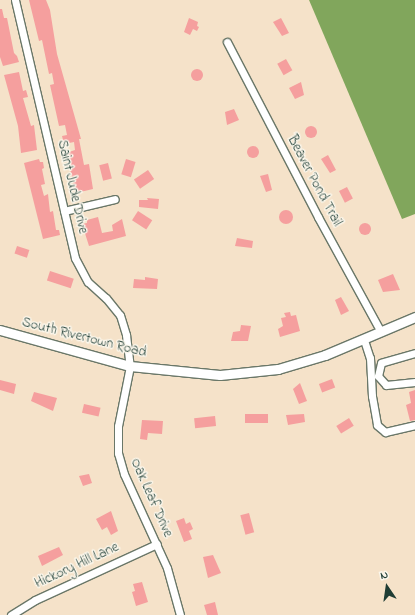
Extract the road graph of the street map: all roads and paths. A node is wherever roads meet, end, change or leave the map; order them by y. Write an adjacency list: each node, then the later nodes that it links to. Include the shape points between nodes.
1 (15, 0): 4 (street, Saint Jude Drive)
2 (227, 42): 7 (street, Beaver Pond Trail)
3 (115, 199): 4 (street)
4 (64, 210): 10 (street, Saint Jude Drive, via 75,258 88,282 120,315)
5 (415, 317): 7 (main road, South Rivertown Road)
6 (0, 330): 10 (main road, South Rivertown Road)
7 (381, 332): 8 (main road, South Rivertown Road)
8 (364, 340): 10 (main road, South Rivertown Road, via 278,369 249,374 218,375); 12 (street, via 370,358 377,425 385,432)
9 (415, 353): 11 (street, via 390,358 381,363 378,369 378,376 386,385)
10 (130, 366): 13 (street, Oak Leaf Drive, via 118,426 118,453 124,474)
11 (415, 382)
12 (415, 425)
13 (157, 544): 14 (street, Hickory Hill Lane, via 34,600); 15 (street, Oak Leaf Drive, via 167,568)
14 (11, 615)
15 (180, 615)

